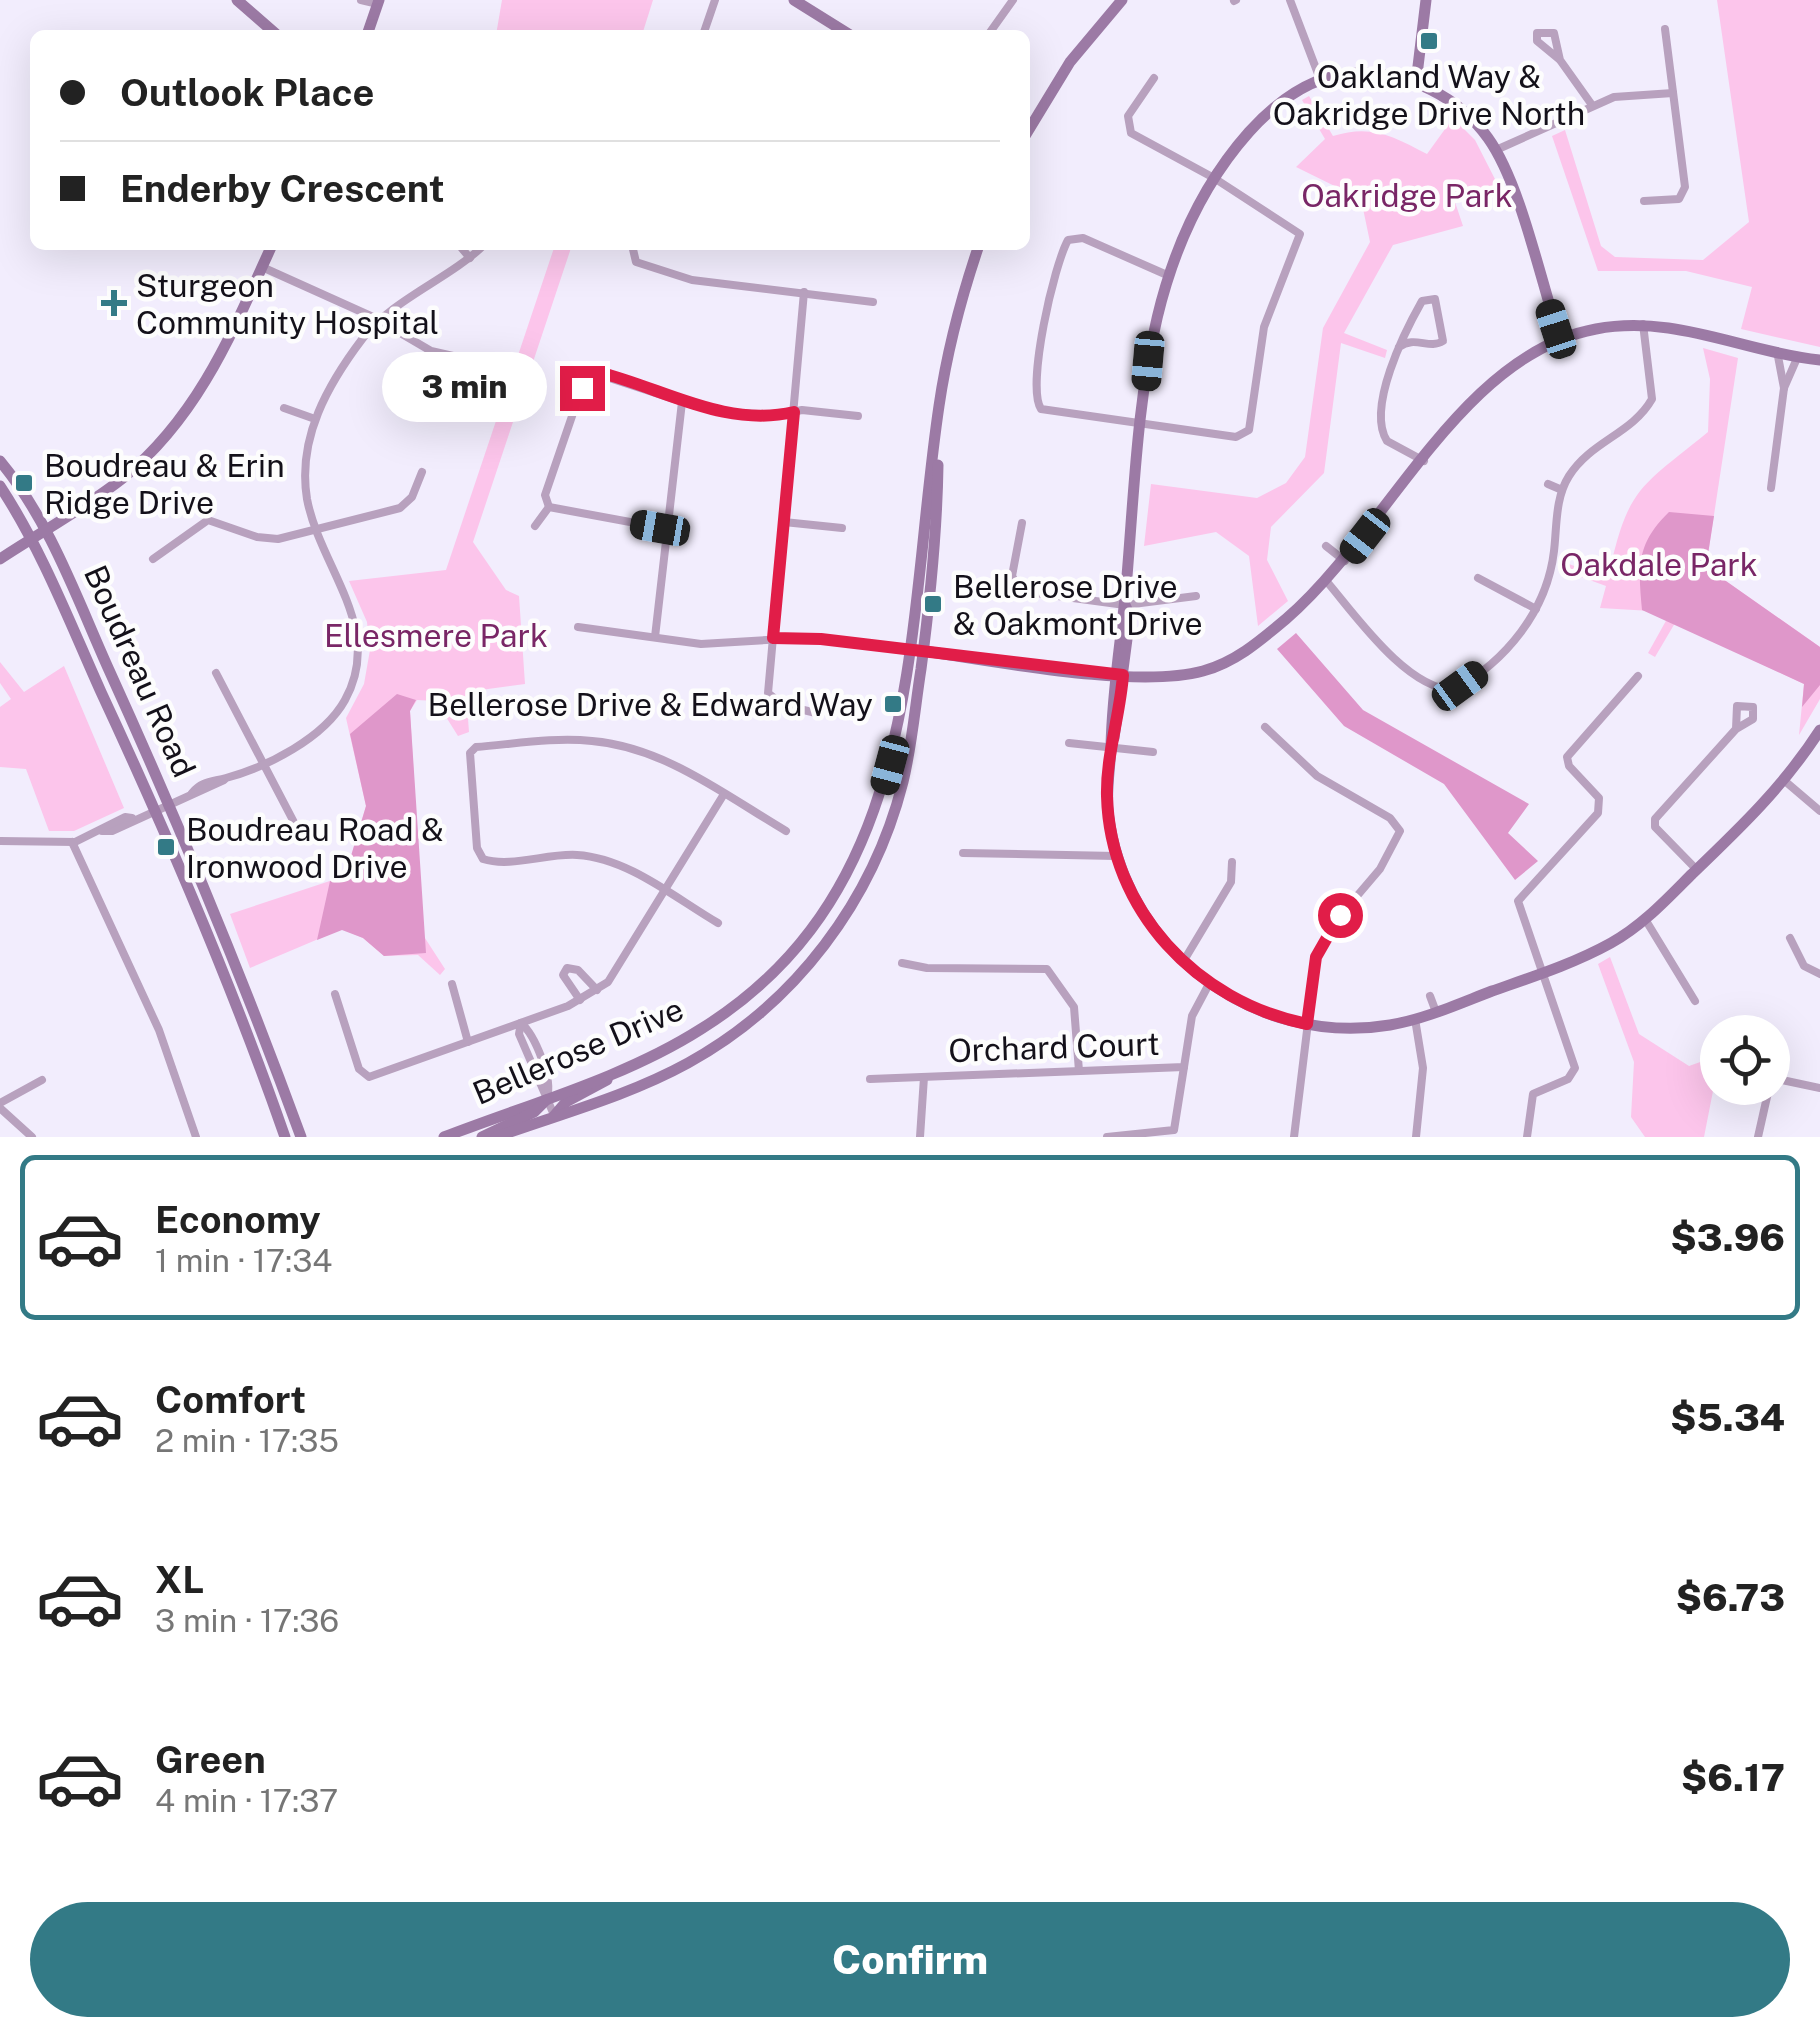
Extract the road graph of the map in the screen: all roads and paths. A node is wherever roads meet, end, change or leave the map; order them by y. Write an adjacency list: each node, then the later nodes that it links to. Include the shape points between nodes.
1 (238, 0): 11 (main road)
2 (362, 0): 9 (street)
3 (716, 0): 13 (street)
4 (794, 0): 14 (main road)
5 (1013, 0): 15 (street)
6 (1122, 0): 22 (main road, via 1070,62)
7 (1290, 0): 18 (street)
8 (1426, 0): 19 (main road)
9 (378, 2): 12 (main road)
10 (1665, 29): 20 (street)
11 (271, 30)
12 (369, 30)
13 (705, 30)
14 (842, 30)
15 (992, 30)
16 (1560, 60): 21 (street)
17 (1154, 78): 24 (street, via 1128,116 1128,130)
18 (1320, 79): 19 (main road, via 1374,73); 24 (main road, via 1266,115)
19 (1416, 83): 23 (main road, via 1466,113)
20 (1673, 93): 21 (street, via 1630,93); 25 (street, via 1684,190 1676,200)
21 (1592, 106): 23 (street)
22 (1030, 128)
23 (1496, 150): 38 (main road)
24 (1214, 178): 33 (main road); 51 (street, via 1301,238 1264,327 1249,430 1236,437)
25 (1644, 201)
26 (270, 250): 32 (main road)
27 (463, 250): 31 (street)
28 (479, 250): 31 (street)
29 (633, 250): 34 (street, via 636,262 682,278)
30 (977, 250): 46 (main road, Bellerose Drive)
31 (470, 258): 36 (street)
32 (262, 267): 36 (street); 64 (main road, via 222,354 181,420 124,477)
33 (1166, 275): 51 (main road, via 1151,336); 51 (street, via 1073,237 1064,248 1047,314 1039,407)
34 (804, 292): 35 (street); 48 (street)
35 (872, 302)
36 (380, 322): 41 (street); 50 (street, via 346,362)
37 (1643, 324): 38 (main road); 40 (main road); 58 (street, via 1654,392 1650,404 1588,452)
38 (1560, 339): 53 (main road, via 1484,387)
39 (1399, 347): 39 (street, via 1411,340 1443,342 1434,299 1422,300); 53 (street, via 1386,386 1382,433)
40 (1777, 351): 42 (main road); 44 (street)
41 (453, 356)
42 (1798, 356): 43 (main road); 44 (street)
43 (1820, 360)
44 (1784, 388): 57 (street)
45 (682, 402): 48 (street, via 746,415); 59 (street, via 593,369 545,499); 65 (street)
46 (939, 406): 82 (main road, Bellerose Drive); 83 (main road, Bellerose Drive, via 937,538)
47 (284, 408): 50 (street)
48 (794, 412): 49 (street); 60 (street)
49 (858, 416)
50 (315, 419): 66 (street, via 306,474)
51 (1142, 425): 75 (main road)
52 (0, 460): 64 (main road, Boudreau Road)
53 (1424, 460): 71 (main road)
54 (422, 472): 66 (street, via 400,508)
55 (1548, 484): 58 (street)
56 (0, 486): 67 (main road, Boudreau Road)
57 (1771, 488)
58 (1562, 490): 76 (street, via 1550,575)
59 (549, 507): 62 (street); 65 (street)
60 (784, 522): 63 (street); 79 (street)
61 (1022, 523): 75 (street, via 1012,576 1017,589)
62 (535, 526)
63 (842, 528)
64 (45, 529): 67 (main road); 97 (main road, Boudreau Road)
65 (668, 529): 78 (street)
66 (316, 530): 70 (street, via 264,539 208,520); 81 (street, via 351,608)
67 (30, 539): 69 (main road); 98 (main road, Boudreau Road)
68 (1326, 546): 71 (street)
69 (0, 558)
70 (154, 559)
71 (1346, 562): 73 (main road)
72 (1478, 578): 76 (street)
73 (1328, 583): 76 (street, via 1396,661 1448,690 1500,656); 85 (main road, via 1223,664 1164,678)
74 (1196, 596): 75 (street)
75 (1124, 604): 85 (main road)
76 (1536, 610)
77 (578, 627): 78 (street)
78 (655, 637): 79 (street, via 701,644)
79 (773, 638): 82 (street); 87 (street, via 768,696)
80 (334, 644): 81 (street)
81 (358, 644): 94 (street, via 356,674 336,714 316,734)
82 (909, 649): 83 (main road); 128 (main road, Bellerose Drive, via 884,787 844,882 767,980)
83 (923, 651): 85 (main road); 139 (main road, Bellerose Drive, via 907,765 889,828 861,890 821,950 770,1005 704,1054)
84 (216, 673): 94 (street)
85 (1118, 674): 92 (main road)
86 (1638, 676): 114 (street, via 1567,757 1599,798 1599,809 1518,901)
87 (816, 713)
88 (1265, 728): 126 (street, via 1316,776 1394,821 1400,831 1380,869 1323,940 1311,976)
89 (1736, 729): 107 (street, via 1655,819 1655,827)
90 (1820, 730): 95 (main road)
91 (1069, 743): 92 (street)
92 (1110, 747): 93 (street); 105 (main road, via 1107,795)
93 (1153, 752)
94 (263, 762): 97 (street); 100 (street)
95 (1786, 782): 99 (street); 107 (main road)
96 (724, 794): 101 (street); 108 (street); 108 (street, via 664,760 596,741 476,747 470,753 483,859 584,856 619,866)
97 (170, 803): 98 (street); 143 (main road, Boudreau Road)
98 (156, 808): 103 (street); 142 (main road, Boudreau Road, via 236,996)
99 (1820, 811)
100 (297, 828)
101 (786, 831)
102 (0, 841): 103 (street)
103 (72, 842): 141 (street, via 159,1030)
104 (963, 853): 105 (street)
105 (1116, 856): 113 (main road, via 1146,918)
106 (1232, 862): 113 (street, via 1231,882)
107 (1696, 870): 109 (main road)
108 (665, 892): 110 (street); 118 (street, via 620,968)
109 (1646, 919): 114 (main road, via 1614,942); 122 (street)
110 (718, 923)
111 (1790, 938): 115 (street, via 1804,966)
112 (902, 962): 130 (street, via 1047,969 1074,1007)
113 (1183, 962): 117 (main road)
114 (1542, 973): 123 (main road); 151 (street, via 1574,1071 1534,1094)
115 (1820, 974)
116 (452, 984): 127 (street)
117 (1209, 984): 126 (main road, via 1260,1012); 129 (street, Orchard Court, via 1192,1016)
118 (597, 990): 121 (street); 121 (street, via 575,968 566,969 564,977)
119 (334, 994): 127 (street, via 365,1076)
120 (1430, 996): 123 (street)
121 (580, 1000): 125 (street)
122 (1694, 1000)
123 (1436, 1012): 124 (main road)
124 (1416, 1019): 126 (main road, via 1365,1028); 150 (street, via 1423,1068)
125 (520, 1024): 127 (street); 136 (street, via 529,1030 550,1085)
126 (1307, 1024): 149 (street)
127 (468, 1042)
128 (660, 1052): 136 (main road, Bellerose Drive); 139 (main road, via 566,1102)
129 (1184, 1068): 130 (street, Orchard Court); 148 (street, Orchard Court, via 1174,1130)
130 (1079, 1071): 131 (street, Orchard Court)
131 (924, 1077): 132 (street, Orchard Court); 147 (street, Orchard Court)
132 (870, 1078)
133 (42, 1080): 137 (street)
134 (1790, 1082): 135 (street)
135 (1820, 1088)
136 (547, 1097): 139 (street); 144 (main road, Bellerose Drive); 145 (main road, via 534,1112)
137 (0, 1105): 140 (street)
138 (1766, 1105): 152 (street)
139 (554, 1116): 146 (main road, Bellerose Drive)
140 (32, 1137)
141 (196, 1137)
142 (285, 1137)
143 (301, 1137)
144 (444, 1137)
145 (482, 1137)
146 (496, 1137)
147 (920, 1137)
148 (1107, 1137)
149 (1294, 1137)
150 (1416, 1137)
151 (1527, 1137)
152 (1758, 1137)

